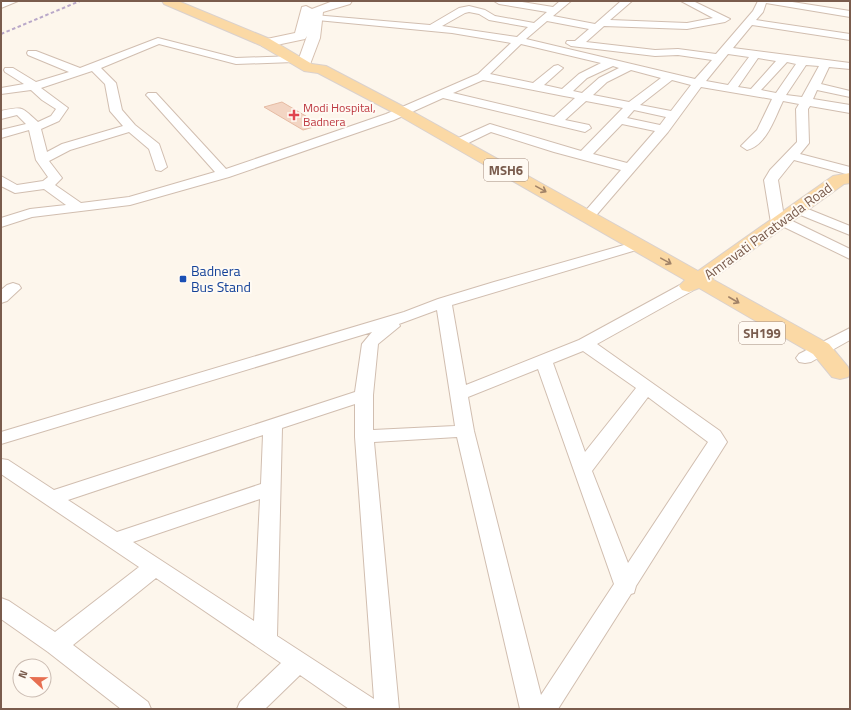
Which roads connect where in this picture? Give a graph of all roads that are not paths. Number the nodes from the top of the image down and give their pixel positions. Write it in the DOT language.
graph roads {
  1 [pos="13,1"];
  2 [pos="168,1"];
  3 [pos="329,1"];
  4 [pos="346,1"];
  5 [pos="500,1"];
  6 [pos="503,1"];
  7 [pos="566,1"];
  8 [pos="627,1"];
  9 [pos="686,1"];
  10 [pos="850,1"];
  11 [pos="1,5"];
  12 [pos="763,5"];
  13 [pos="806,7"];
  14 [pos="554,10"];
  15 [pos="482,12"];
  16 [pos="846,13"];
  17 [pos="781,16"];
  18 [pos="317,17"];
  19 [pos="545,18"];
  20 [pos="738,22"];
  21 [pos="600,25"];
  22 [pos="536,26"];
  23 [pos="810,26"];
  24 [pos="836,26"];
  25 [pos="433,28"];
  26 [pos="850,29"];
  27 [pos="300,36"];
  28 [pos="850,36"];
  29 [pos="523,38"];
  30 [pos="313,39"];
  31 [pos="267,43"];
  32 [pos="577,44"];
  33 [pos="32,53"];
  34 [pos="723,54"];
  35 [pos="756,54"];
  36 [pos="784,59"];
  37 [pos="804,60"];
  38 [pos="611,63"];
  39 [pos="826,63"];
  40 [pos="302,64"];
  41 [pos="850,66"];
  42 [pos="94,67"];
  43 [pos="629,67"];
  44 [pos="558,68"];
  45 [pos="9,70"];
  46 [pos="79,72"];
  47 [pos="482,76"];
  48 [pos="669,77"];
  49 [pos="698,83"];
  50 [pos="34,86"];
  51 [pos="813,86"];
  52 [pos="538,88"];
  53 [pos="731,89"];
  54 [pos="1,91"];
  55 [pos="562,93"];
  56 [pos="753,93"];
  57 [pos="442,94"];
  58 [pos="850,94"];
  59 [pos="152,95"];
  60 [pos="587,96"];
  61 [pos="779,97"];
  62 [pos="806,102"];
  63 [pos="631,106"];
  64 [pos="508,109"];
  65 [pos="850,109"];
  66 [pos="396,114"];
  67 [pos="1,115"];
  68 [pos="674,115"];
  69 [pos="536,116"];
  70 [pos="619,120"];
  71 [pos="556,121"];
  72 [pos="35,126"];
  73 [pos="132,128"];
  74 [pos="585,128"];
  75 [pos="664,129"];
  76 [pos="1,134"];
  77 [pos="458,143"];
  78 [pos="747,146"];
  79 [pos="584,156"];
  80 [pos="792,156"];
  81 [pos="42,160"];
  82 [pos="161,167"];
  83 [pos="630,168"];
  84 [pos="224,174"];
  85 [pos="847,178"];
  86 [pos="1,180"];
  87 [pos="47,185"];
  88 [pos="15,189"];
  89 [pos="78,207"];
  90 [pos="798,209"];
  91 [pos="38,212"];
  92 [pos="588,216"];
  93 [pos="780,222"];
  94 [pos="1,223"];
  95 [pos="850,231"];
  96 [pos="638,245"];
  97 [pos="621,251"];
  98 [pos="850,254"];
  99 [pos="693,284"];
  100 [pos="444,302"];
  101 [pos="410,315"];
  102 [pos="850,333"];
  103 [pos="585,344"];
  104 [pos="813,354"];
  105 [pos="544,361"];
  106 [pos="845,374"];
  107 [pos="646,387"];
  108 [pos="460,394"];
  109 [pos="364,395"];
  110 [pos="273,426"];
  111 [pos="465,431"];
  112 [pos="364,437"];
  113 [pos="1,438"];
  114 [pos="1,465"];
  115 [pos="582,470"];
  116 [pos="270,488"];
  117 [pos="52,498"];
  118 [pos="115,540"];
  119 [pos="155,567"];
  120 [pos="626,587"];
  121 [pos="1,607"];
  122 [pos="265,640"];
  123 [pos="56,645"];
  124 [pos="298,662"];
  125 [pos="139,709"];
  126 [pos="249,709"];
  127 [pos="369,709"];
  128 [pos="387,709"];
  129 [pos="532,709"];
  130 [pos="545,709"];
  1 -- 11 [label="street"];
  2 -- 31 [label="main road, MSH6"];
  3 -- 27 [label="street"];
  4 -- 18 [label="street"];
  5 -- 6 [label="street"];
  6 -- 14 [label="street"];
  6 -- 15 [label="street"];
  7 -- 14 [label="street"];
  8 -- 21 [label="street"];
  9 -- 20 [label="street"];
  10 -- 16 [label="street"];
  12 -- 13 [label="street"];
  12 -- 20 [label="street"];
  13 -- 16 [label="street"];
  14 -- 19 [label="street"];
  15 -- 22 [label="street"];
  15 -- 25 [label="street"];
  17 -- 23 [label="street"];
  18 -- 25 [label="street"];
  18 -- 30 [label="street"];
  19 -- 21 [label="street"];
  19 -- 22 [label="street"];
  20 -- 21 [label="street"];
  20 -- 23 [label="street"];
  20 -- 34 [label="street"];
  21 -- 32 [label="street"];
  22 -- 29 [label="street"];
  23 -- 24 [label="street"];
  23 -- 28 [label="street"];
  24 -- 26 [label="street"];
  24 -- 28 [label="street"];
  25 -- 29 [label="street"];
  27 -- 30 [label="street"];
  27 -- 31 [label="street"];
  29 -- 32 [label="street"];
  29 -- 38 [label="street"];
  29 -- 47 [label="street"];
  30 -- 40 [label="street"];
  31 -- 40 [label="main road, MSH6"];
  32 -- 34 [label="street"];
  33 -- 46 [label="street"];
  34 -- 35 [label="street"];
  34 -- 49 [label="street"];
  35 -- 36 [label="street"];
  35 -- 53 [label="street"];
  36 -- 37 [label="street"];
  36 -- 56 [label="street"];
  37 -- 39 [label="street"];
  37 -- 61 [label="street"];
  38 -- 43 [label="street"];
  38 -- 55 [label="street"];
  39 -- 41 [label="street"];
  39 -- 51 [label="street"];
  40 -- 42 [label="street"];
  40 -- 66 [label="main road, MSH6"];
  42 -- 46 [label="street"];
  42 -- 73 [label="street"];
  43 -- 48 [label="street"];
  43 -- 60 [label="street"];
  44 -- 52 [label="street"];
  45 -- 50 [label="street"];
  46 -- 50 [label="street"];
  47 -- 52 [label="street"];
  47 -- 57 [label="street"];
  48 -- 49 [label="street"];
  48 -- 63 [label="street"];
  49 -- 53 [label="street"];
  49 -- 68 [label="street"];
  50 -- 54 [label="street"];
  50 -- 72 [label="street"];
  51 -- 58 [label="street"];
  51 -- 62 [label="street"];
  52 -- 55 [label="street"];
  52 -- 64 [label="street"];
  53 -- 56 [label="street"];
  55 -- 60 [label="street"];
  55 -- 69 [label="street"];
  56 -- 61 [label="street"];
  57 -- 64 [label="street"];
  57 -- 66 [label="street"];
  59 -- 84 [label="street"];
  60 -- 63 [label="street"];
  60 -- 71 [label="street"];
  61 -- 62 [label="street"];
  61 -- 78 [label="street"];
  62 -- 65 [label="street"];
  62 -- 80 [label="street"];
  63 -- 68 [label="street"];
  63 -- 70 [label="street"];
  64 -- 69 [label="street"];
  66 -- 77 [label="main road, MSH6"];
  66 -- 84 [label="street"];
  66 -- 97 [label="main road, MSH6"];
  67 -- 72 [label="street"];
  68 -- 75 [label="street"];
  69 -- 71 [label="street"];
  70 -- 75 [label="street"];
  70 -- 79 [label="street"];
  71 -- 74 [label="street"];
  72 -- 76 [label="street"];
  72 -- 81 [label="street"];
  73 -- 81 [label="street"];
  73 -- 82 [label="street"];
  75 -- 83 [label="street"];
  77 -- 79 [label="street"];
  77 -- 92 [label="main road, MSH6, one-way"];
  79 -- 83 [label="street"];
  80 -- 85 [label="street"];
  80 -- 93 [label="street"];
  81 -- 87 [label="street"];
  83 -- 92 [label="street"];
  84 -- 89 [label="street"];
  85 -- 90 [label="main road, Amravati Paratwada Road"];
  86 -- 88 [label="street"];
  87 -- 88 [label="street"];
  87 -- 89 [label="street"];
  88 -- 91 [label="street"];
  89 -- 91 [label="street"];
  90 -- 93 [label="main road, Amravati Paratwada Road"];
  90 -- 95 [label="street"];
  91 -- 94 [label="street"];
  92 -- 96 [label="main road, MSH6"];
  93 -- 98 [label="street"];
  93 -- 99 [label="main road, Amravati Paratwada Road"];
  96 -- 97 [label="street"];
  96 -- 99 [label="main road, MSH6, one-way"];
  97 -- 99 [label="main road, MSH6"];
  97 -- 100 [label="street"];
  99 -- 103 [label="street"];
  99 -- 104 [label="main road, SH199"];
  100 -- 101 [label="street"];
  100 -- 108 [label="street"];
  101 -- 109 [label="street"];
  101 -- 113 [label="street"];
  102 -- 104 [label="street"];
  103 -- 105 [label="street"];
  103 -- 107 [label="street"];
  104 -- 106 [label="main road, SH199"];
  105 -- 108 [label="street"];
  105 -- 115 [label="street"];
  107 -- 115 [label="street"];
  107 -- 120 [label="street"];
  108 -- 111 [label="street"];
  109 -- 110 [label="street"];
  109 -- 112 [label="street"];
  110 -- 116 [label="street"];
  110 -- 117 [label="street"];
  111 -- 112 [label="street"];
  111 -- 129 [label="street"];
  112 -- 128 [label="street"];
  114 -- 117 [label="street"];
  115 -- 120 [label="street"];
  116 -- 118 [label="street"];
  116 -- 122 [label="street"];
  117 -- 118 [label="street"];
  118 -- 119 [label="street"];
  119 -- 122 [label="street"];
  119 -- 123 [label="street"];
  120 -- 130 [label="street"];
  121 -- 123 [label="street"];
  122 -- 124 [label="street"];
  123 -- 125 [label="street"];
  124 -- 126 [label="street"];
  124 -- 127 [label="street"];
}
